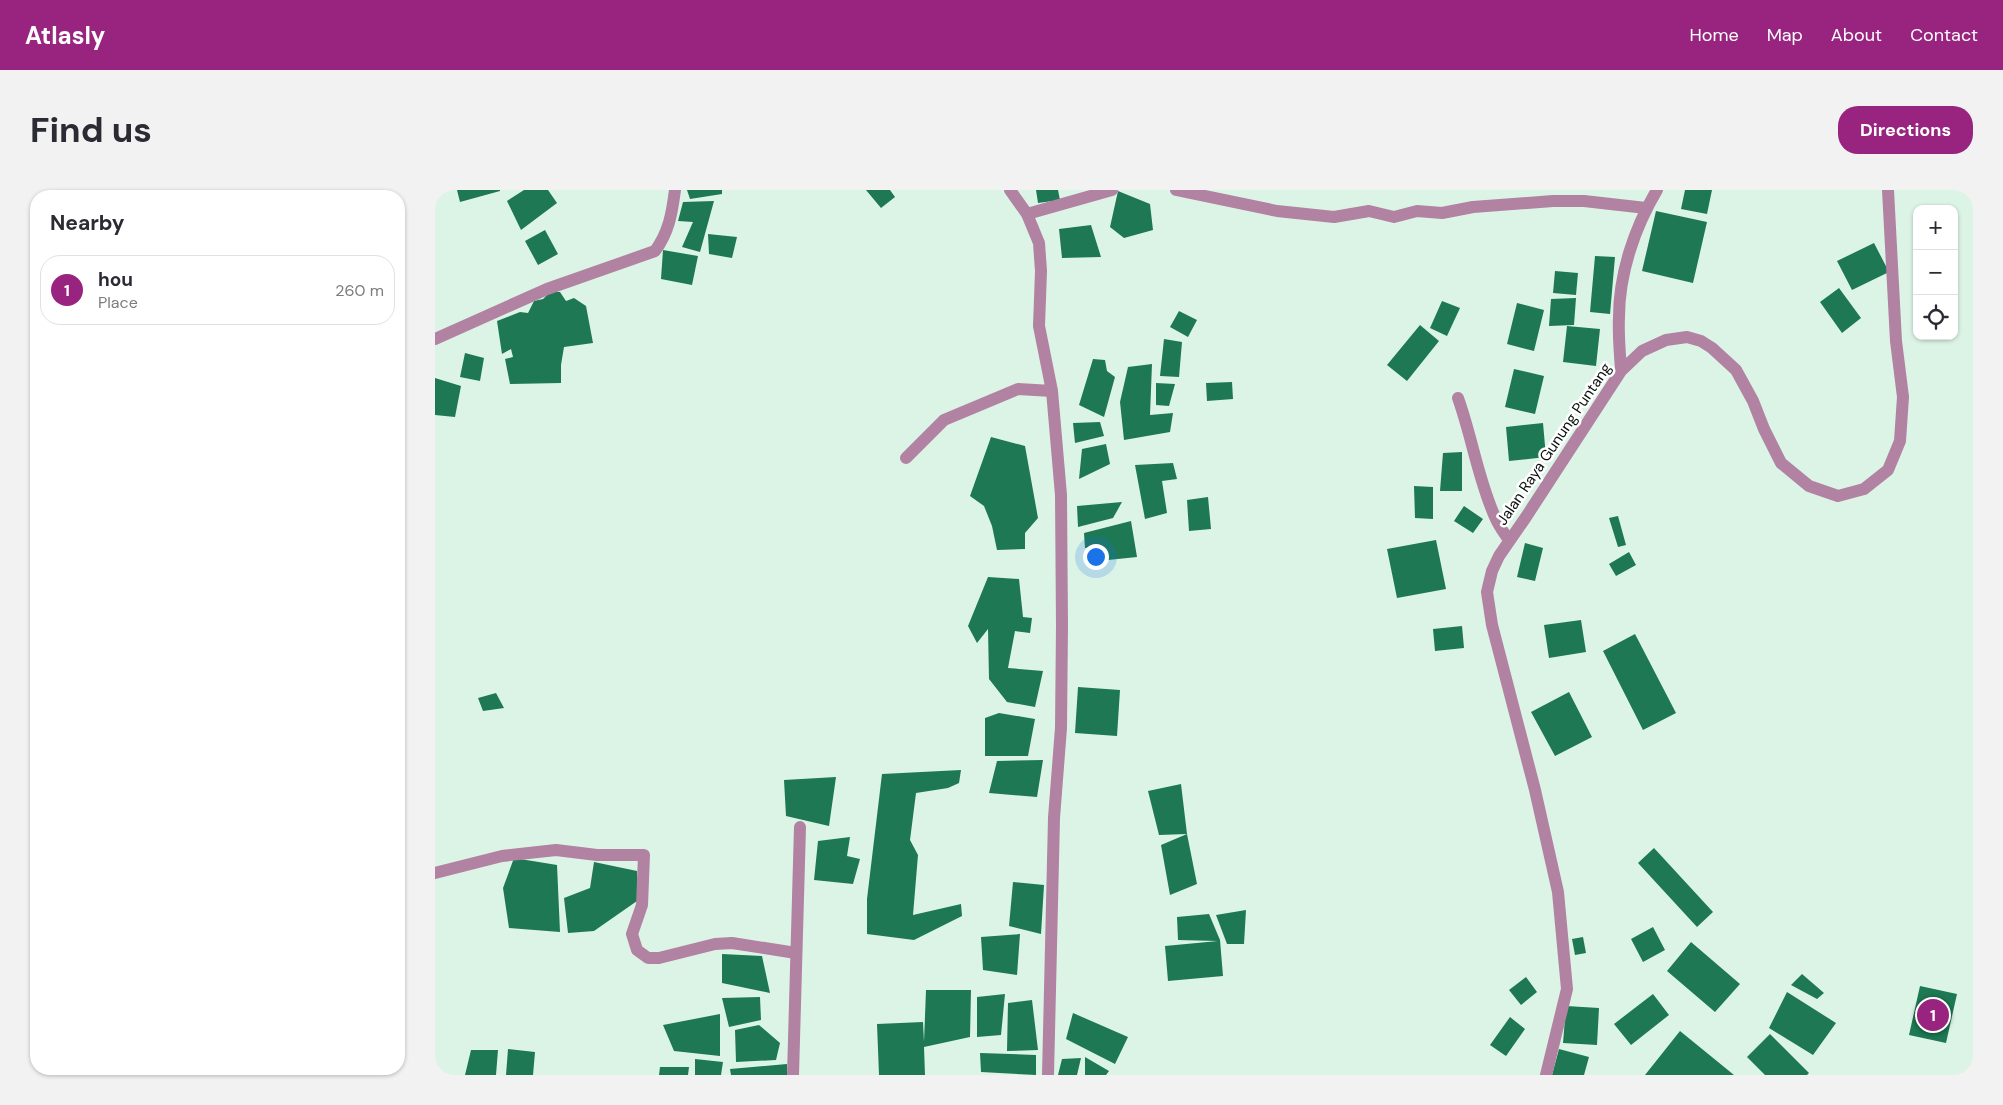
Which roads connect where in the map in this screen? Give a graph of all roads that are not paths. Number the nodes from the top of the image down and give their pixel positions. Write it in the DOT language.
graph roads {
  1 [pos="675,190"];
  2 [pos="1010,190"];
  3 [pos="1110,190"];
  4 [pos="1176,190"];
  5 [pos="1657,190"];
  6 [pos="1888,190"];
  7 [pos="1646,208"];
  8 [pos="1027,214"];
  9 [pos="435,339"];
  10 [pos="1621,371"];
  11 [pos="1052,391"];
  12 [pos="1458,398"];
  13 [pos="906,458"];
  14 [pos="1509,540"];
  15 [pos="800,827"];
  16 [pos="435,873"];
  17 [pos="796,953"];
  18 [pos="793,1075"];
  19 [pos="1048,1075"];
  20 [pos="1545,1075"];
  1 -- 9 [label="street"];
  2 -- 8 [label="street"];
  3 -- 8 [label="street"];
  4 -- 7 [label="street"];
  5 -- 7 [label="street"];
  6 -- 10 [label="street, Jalan Raya Gunung Puntang"];
  7 -- 10 [label="street"];
  8 -- 11 [label="street"];
  10 -- 14 [label="street, Jalan Raya Gunung Puntang"];
  11 -- 13 [label="street"];
  11 -- 19 [label="street"];
  12 -- 14 [label="street"];
  14 -- 20 [label="street, Jalan Raya Gunung Puntang"];
  15 -- 17 [label="street"];
  16 -- 17 [label="street"];
  17 -- 18 [label="street"];
}
